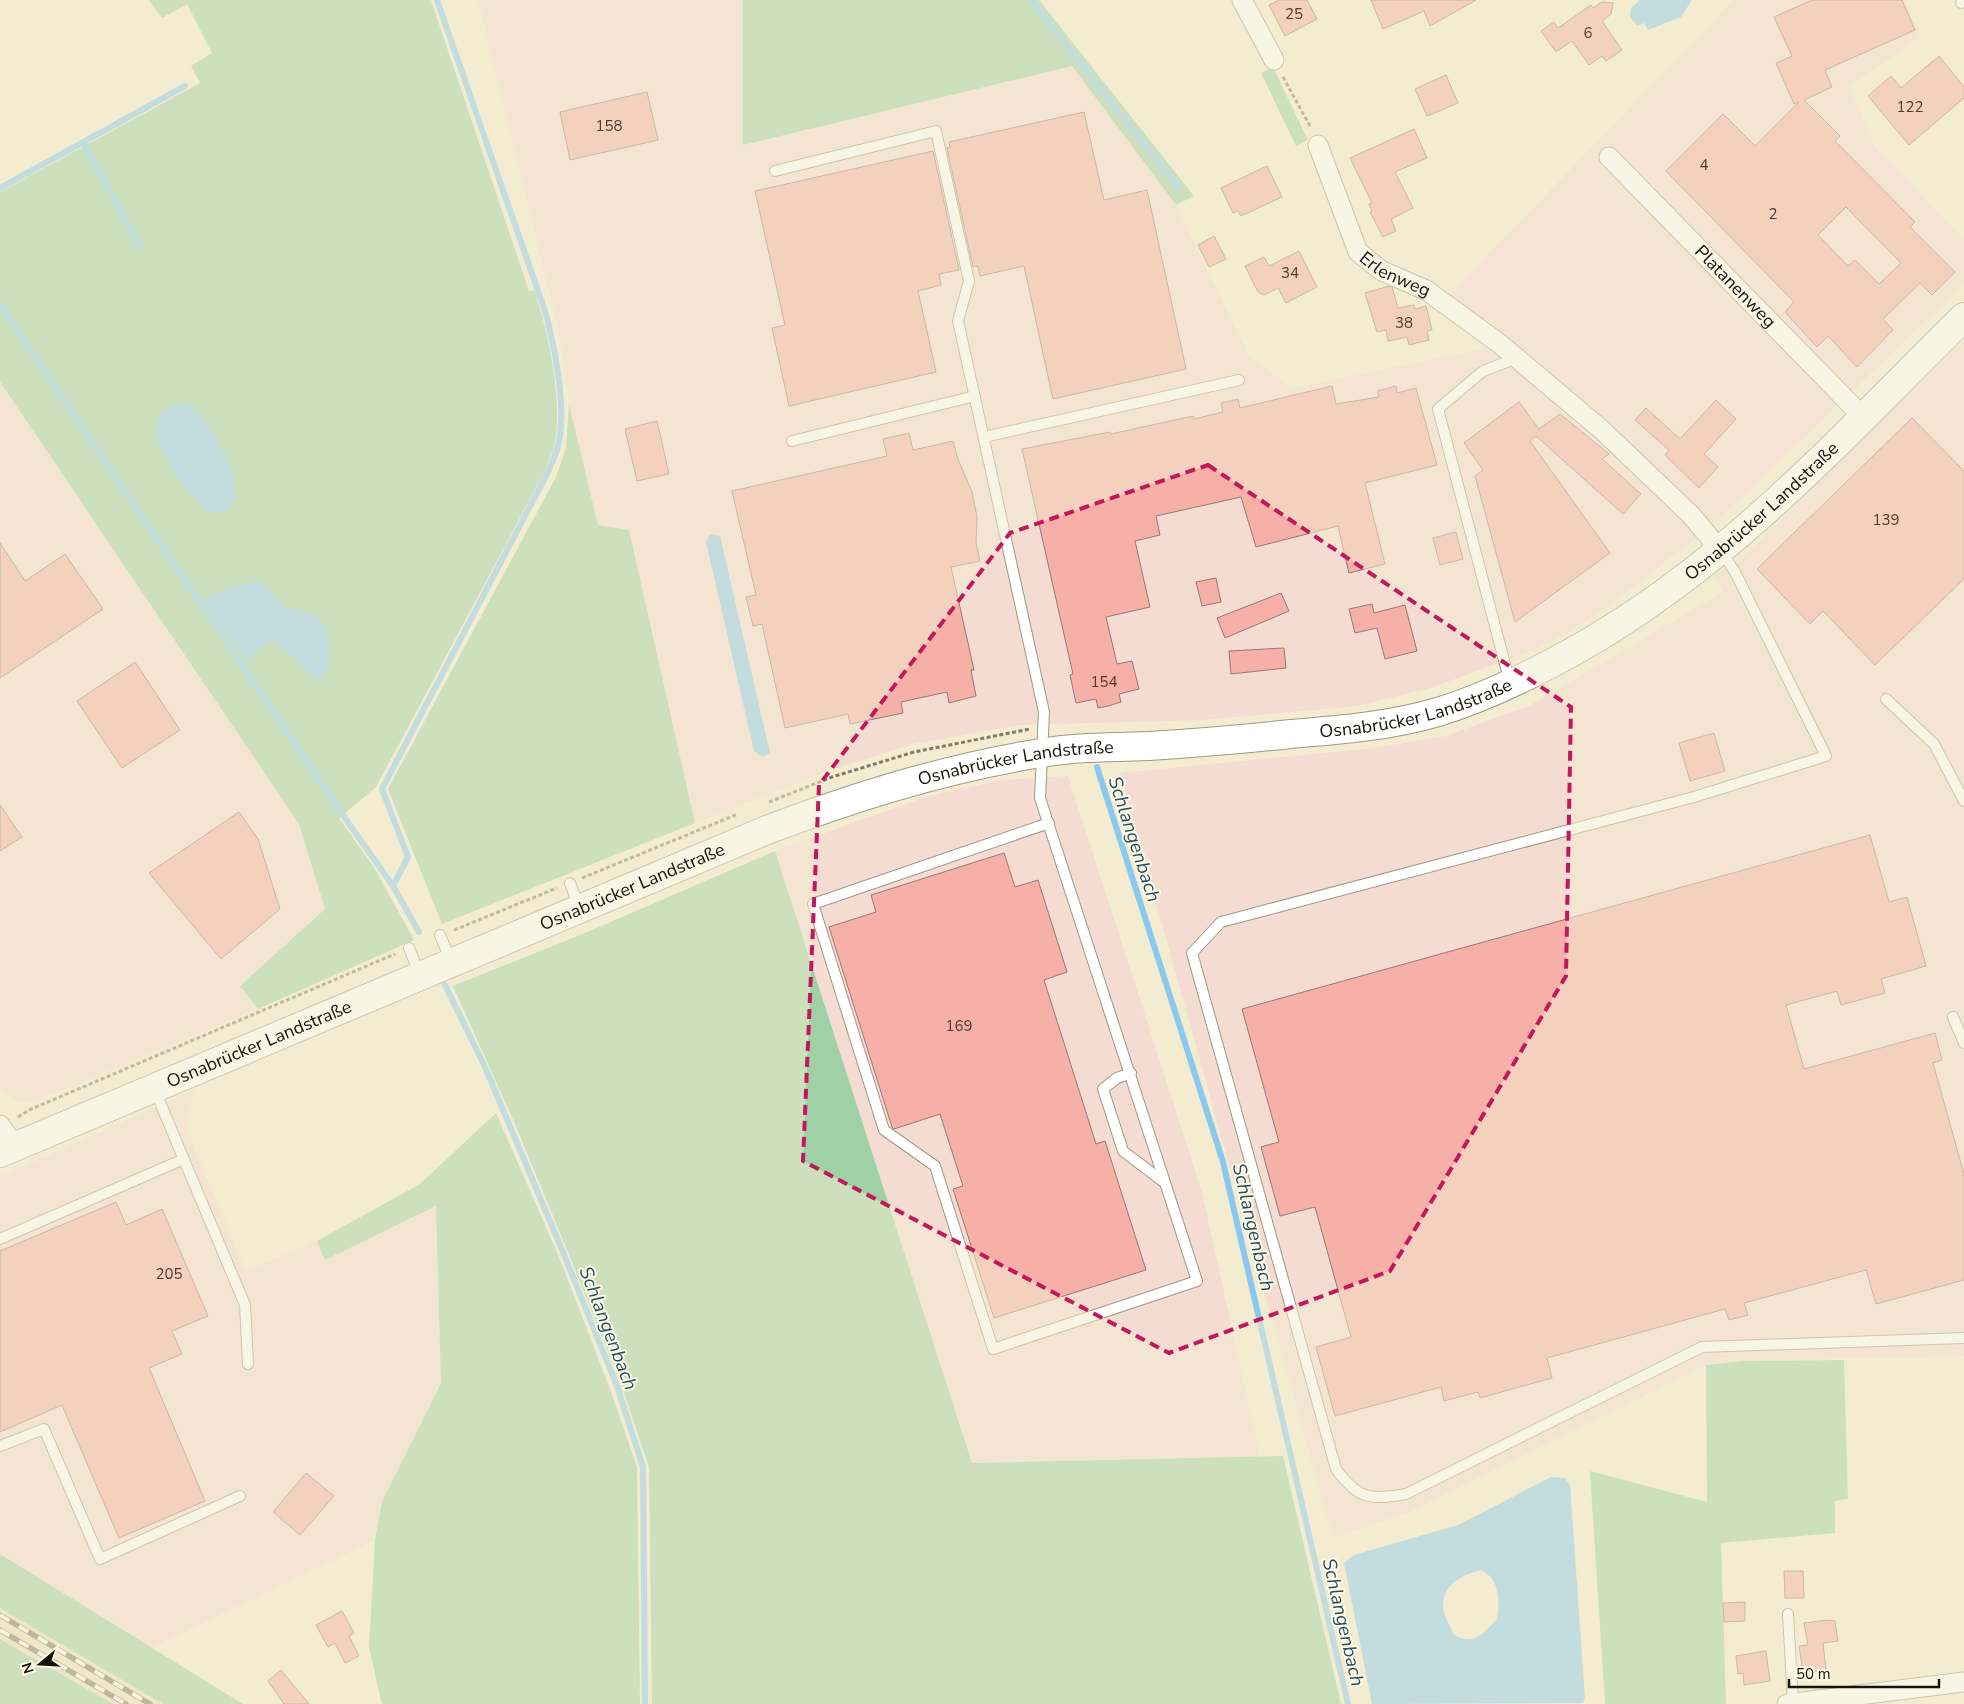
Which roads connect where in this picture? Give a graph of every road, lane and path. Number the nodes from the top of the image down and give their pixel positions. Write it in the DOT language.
graph roads {
  1 [pos="1242,0"];
  2 [pos="1274,60"];
  3 [pos="1318,145"];
  4 [pos="1609,157"];
  5 [pos="775,171"];
  6 [pos="1964,316"];
  7 [pos="1517,358"];
  8 [pos="1239,380"];
  9 [pos="975,396"];
  10 [pos="1863,417"];
  11 [pos="984,437"];
  12 [pos="792,441"];
  13 [pos="1721,551"];
  14 [pos="1511,684"];
  15 [pos="1886,699"];
  16 [pos="1041,753"];
  17 [pos="1964,801"];
  18 [pos="1049,823"];
  19 [pos="570,883"];
  20 [pos="579,908"];
  21 [pos="440,935"];
  22 [pos="409,948"];
  23 [pos="451,961"];
  24 [pos="420,975"];
  25 [pos="1953,1018"];
  26 [pos="1964,1043"];
  27 [pos="1130,1073"];
  28 [pos="154,1088"];
  29 [pos="5,1141"];
  30 [pos="184,1159"];
  31 [pos="1165,1183"];
  32 [pos="0,1239"];
  33 [pos="1964,1338"];
  34 [pos="248,1364"];
  35 [pos="0,1446"];
  36 [pos="240,1496"];
  37 [pos="1788,1614"];
  38 [pos="1964,1682"];
  39 [pos="1790,1704"];
  1 -- 2 [label="street"];
  2 -- 3 [label="path"];
  3 -- 7 [label="street, Erlenweg"];
  4 -- 10 [label="street, Platanenweg"];
  5 -- 9 [label="lane"];
  6 -- 10 [label="street, Osnabrücker Landstraße"];
  7 -- 13 [label="street"];
  7 -- 14 [label="lane"];
  8 -- 11 [label="lane"];
  9 -- 11 [label="lane"];
  9 -- 12 [label="lane"];
  10 -- 13 [label="street, Osnabrücker Landstraße"];
  11 -- 16 [label="lane"];
  13 -- 14 [label="street, Osnabrücker Landstraße"];
  13 -- 33 [label="lane"];
  14 -- 16 [label="street, Osnabrücker Landstraße"];
  15 -- 17 [label="lane"];
  16 -- 18 [label="lane"];
  16 -- 20 [label="street, Osnabrücker Landstraße"];
  18 -- 27 [label="lane"];
  18 -- 31 [label="lane"];
  19 -- 20 [label="lane"];
  20 -- 23 [label="street, Osnabrücker Landstraße"];
  21 -- 23 [label="lane"];
  22 -- 24 [label="lane"];
  23 -- 24 [label="street, Osnabrücker Landstraße"];
  24 -- 28 [label="street, Osnabrücker Landstraße"];
  25 -- 26 [label="lane"];
  27 -- 31 [label="lane"];
  27 -- 31 [label="lane"];
  28 -- 29 [label="street, Osnabrücker Landstraße"];
  28 -- 30 [label="lane"];
  30 -- 32 [label="lane"];
  30 -- 34 [label="lane"];
  35 -- 36 [label="lane"];
  37 -- 39 [label="lane"];
  38 -- 39 [label="street"];
}
